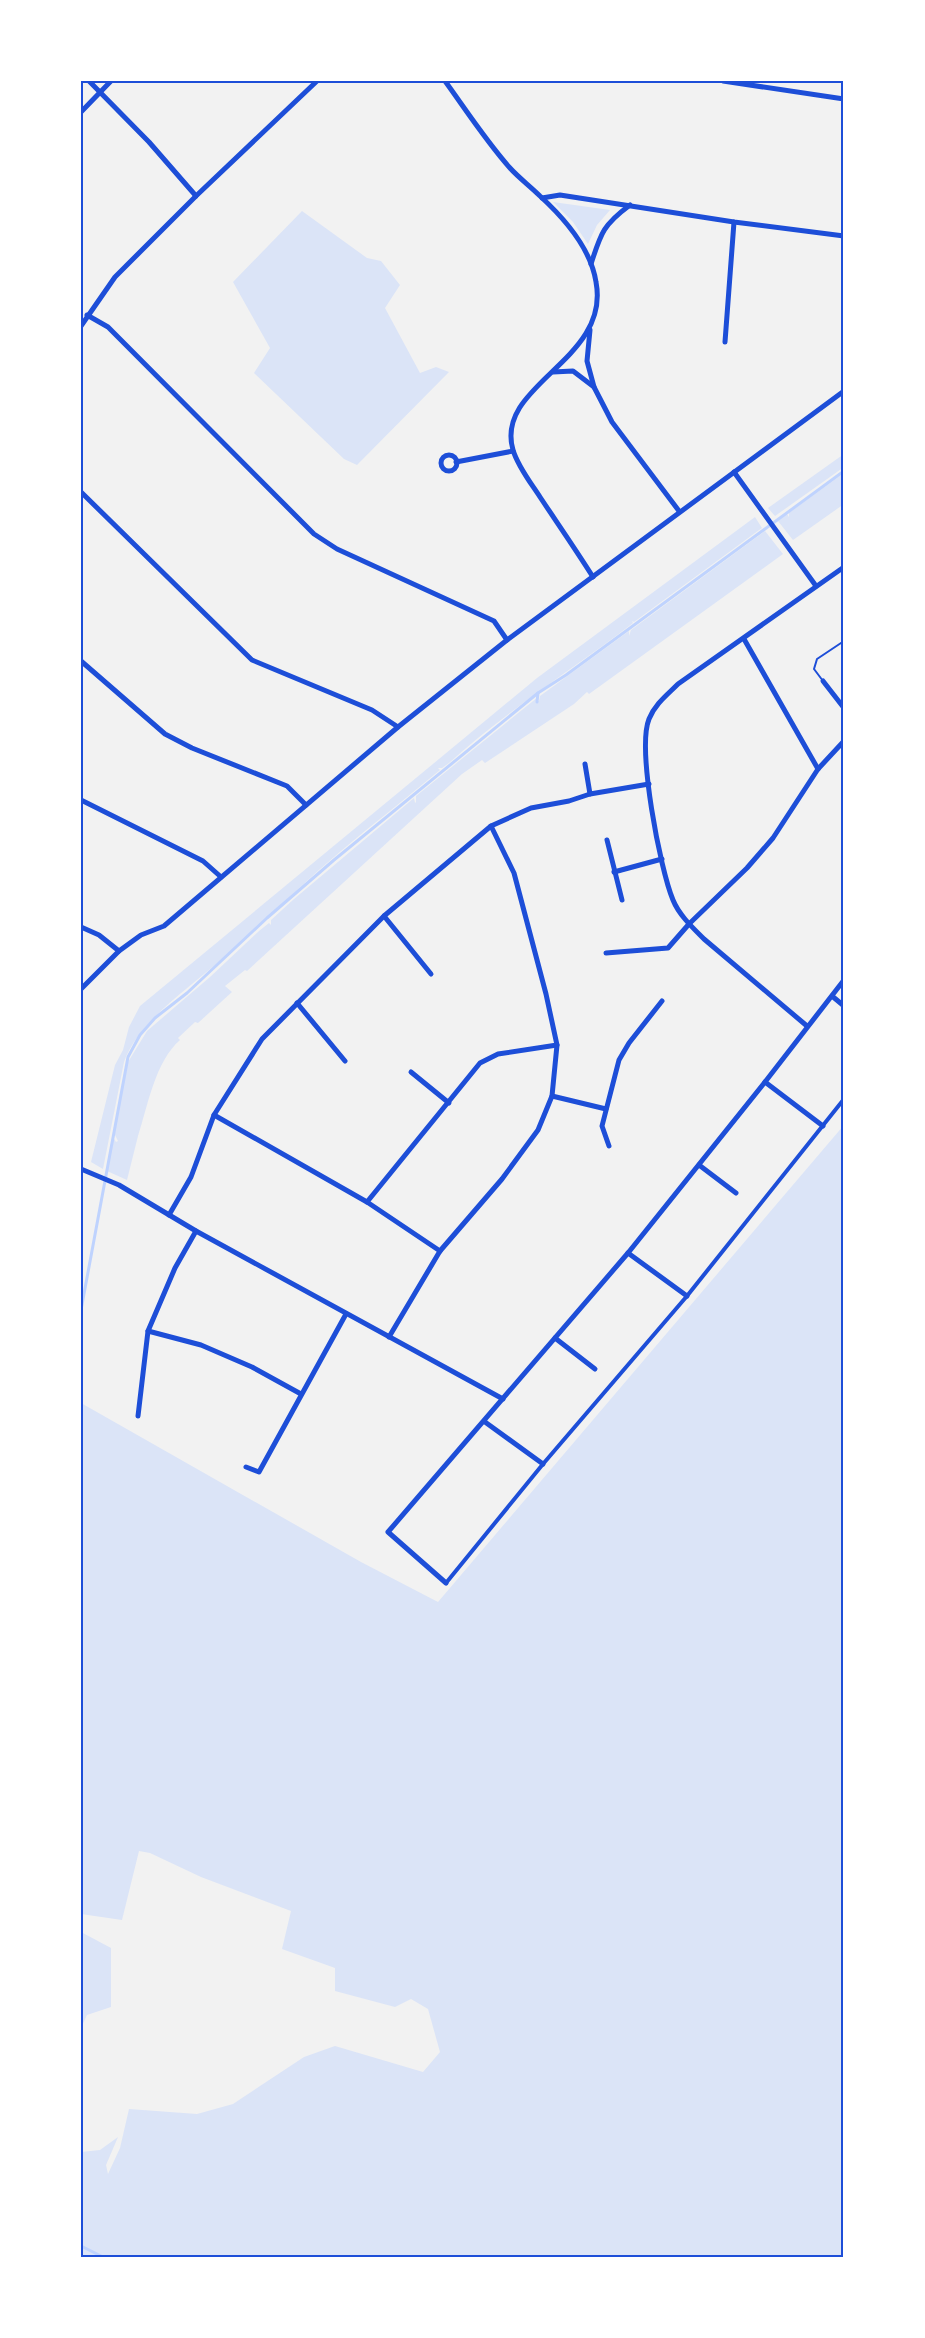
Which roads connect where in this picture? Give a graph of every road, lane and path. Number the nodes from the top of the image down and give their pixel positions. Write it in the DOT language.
graph roads {
  1 [pos="89,81"];
  2 [pos="111,81"];
  3 [pos="317,81"];
  4 [pos="445,81"];
  5 [pos="723,81"];
  6 [pos="100,92"];
  7 [pos="844,99"];
  8 [pos="81,112"];
  9 [pos="196,196"];
  10 [pos="542,198"];
  11 [pos="630,205"];
  12 [pos="734,222"];
  13 [pos="844,236"];
  14 [pos="591,265"];
  15 [pos="87,315"];
  16 [pos="81,326"];
  17 [pos="590,329"];
  18 [pos="725,342"];
  19 [pos="553,372"];
  20 [pos="594,387"];
  21 [pos="844,391"];
  22 [pos="513,451"];
  23 [pos="456,462"];
  24 [pos="734,472"];
  25 [pos="81,492"];
  26 [pos="679,511"];
  27 [pos="844,567"];
  28 [pos="593,577"];
  29 [pos="816,586"];
  30 [pos="744,639"];
  31 [pos="507,640"];
  32 [pos="844,641"];
  33 [pos="81,661"];
  34 [pos="823,681"];
  35 [pos="844,708"];
  36 [pos="398,728"];
  37 [pos="844,741"];
  38 [pos="585,764"];
  39 [pos="818,769"];
  40 [pos="649,784"];
  41 [pos="590,794"];
  42 [pos="81,800"];
  43 [pos="306,805"];
  44 [pos="491,826"];
  45 [pos="606,840"];
  46 [pos="662,859"];
  47 [pos="614,872"];
  48 [pos="221,877"];
  49 [pos="622,900"];
  50 [pos="384,916"];
  51 [pos="689,924"];
  52 [pos="81,927"];
  53 [pos="119,951"];
  54 [pos="606,953"];
  55 [pos="431,974"];
  56 [pos="844,980"];
  57 [pos="81,989"];
  58 [pos="831,996"];
  59 [pos="662,1001"];
  60 [pos="297,1003"];
  61 [pos="844,1006"];
  62 [pos="807,1026"];
  63 [pos="557,1045"];
  64 [pos="345,1061"];
  65 [pos="411,1072"];
  66 [pos="765,1083"];
  67 [pos="552,1096"];
  68 [pos="844,1100"];
  69 [pos="449,1102"];
  70 [pos="606,1109"];
  71 [pos="214,1115"];
  72 [pos="823,1126"];
  73 [pos="609,1146"];
  74 [pos="699,1165"];
  75 [pos="81,1169"];
  76 [pos="736,1193"];
  77 [pos="367,1202"];
  78 [pos="169,1215"];
  79 [pos="196,1231"];
  80 [pos="440,1251"];
  81 [pos="628,1253"];
  82 [pos="687,1296"];
  83 [pos="346,1314"];
  84 [pos="148,1331"];
  85 [pos="389,1337"];
  86 [pos="555,1338"];
  87 [pos="595,1369"];
  88 [pos="301,1394"];
  89 [pos="503,1399"];
  90 [pos="138,1416"];
  91 [pos="485,1422"];
  92 [pos="543,1464"];
  93 [pos="246,1467"];
  94 [pos="447,1583"];
  1 -- 6 [label="street"];
  2 -- 6 [label="street"];
  3 -- 9 [label="street"];
  4 -- 10 [label="street"];
  5 -- 7 [label="street"];
  6 -- 8 [label="street"];
  6 -- 9 [label="street"];
  9 -- 15 [label="street"];
  10 -- 11 [label="street"];
  10 -- 14 [label="street"];
  11 -- 12 [label="street"];
  11 -- 14 [label="street"];
  12 -- 13 [label="street"];
  12 -- 18 [label="street"];
  14 -- 17 [label="street"];
  15 -- 16 [label="street"];
  15 -- 31 [label="street"];
  17 -- 19 [label="street"];
  17 -- 20 [label="street"];
  19 -- 20 [label="street"];
  19 -- 22 [label="street"];
  20 -- 26 [label="street"];
  21 -- 24 [label="street"];
  22 -- 23 [label="street"];
  22 -- 28 [label="street"];
  24 -- 26 [label="street"];
  24 -- 29 [label="street"];
  25 -- 36 [label="street"];
  26 -- 28 [label="street"];
  27 -- 29 [label="street"];
  28 -- 31 [label="street"];
  29 -- 30 [label="street"];
  30 -- 39 [label="street"];
  30 -- 40 [label="street"];
  31 -- 36 [label="street"];
  32 -- 34 [label="lane"];
  33 -- 43 [label="street"];
  34 -- 35 [label="street"];
  36 -- 43 [label="street"];
  37 -- 39 [label="street"];
  38 -- 41 [label="street"];
  39 -- 51 [label="street"];
  40 -- 41 [label="street"];
  40 -- 46 [label="street"];
  41 -- 44 [label="street"];
  42 -- 48 [label="street"];
  43 -- 48 [label="street"];
  44 -- 50 [label="street"];
  44 -- 63 [label="street"];
  45 -- 47 [label="street"];
  46 -- 47 [label="street"];
  46 -- 51 [label="street"];
  47 -- 49 [label="street"];
  48 -- 53 [label="street"];
  50 -- 55 [label="street"];
  50 -- 60 [label="street"];
  51 -- 54 [label="street"];
  51 -- 62 [label="street"];
  52 -- 53 [label="street"];
  53 -- 57 [label="street"];
  56 -- 58 [label="street"];
  58 -- 61 [label="street"];
  58 -- 62 [label="street"];
  59 -- 70 [label="street"];
  60 -- 64 [label="street"];
  60 -- 71 [label="street"];
  62 -- 66 [label="street"];
  63 -- 67 [label="street"];
  63 -- 69 [label="street"];
  65 -- 69 [label="street"];
  66 -- 72 [label="street"];
  66 -- 74 [label="street"];
  67 -- 70 [label="street"];
  67 -- 80 [label="street"];
  68 -- 72 [label="street"];
  69 -- 77 [label="street"];
  70 -- 73 [label="street"];
  71 -- 77 [label="street"];
  71 -- 78 [label="street"];
  72 -- 82 [label="street"];
  74 -- 76 [label="street"];
  74 -- 81 [label="street"];
  75 -- 78 [label="street"];
  77 -- 80 [label="street"];
  78 -- 79 [label="street"];
  79 -- 83 [label="street"];
  79 -- 84 [label="street"];
  80 -- 85 [label="street"];
  81 -- 82 [label="street"];
  81 -- 86 [label="street"];
  82 -- 92 [label="street"];
  83 -- 85 [label="street"];
  83 -- 88 [label="street"];
  84 -- 88 [label="street"];
  84 -- 90 [label="street"];
  85 -- 89 [label="street"];
  86 -- 87 [label="street"];
  86 -- 89 [label="street"];
  88 -- 93 [label="street"];
  89 -- 91 [label="street"];
  91 -- 92 [label="street"];
  91 -- 94 [label="street"];
  92 -- 94 [label="street"];
}
